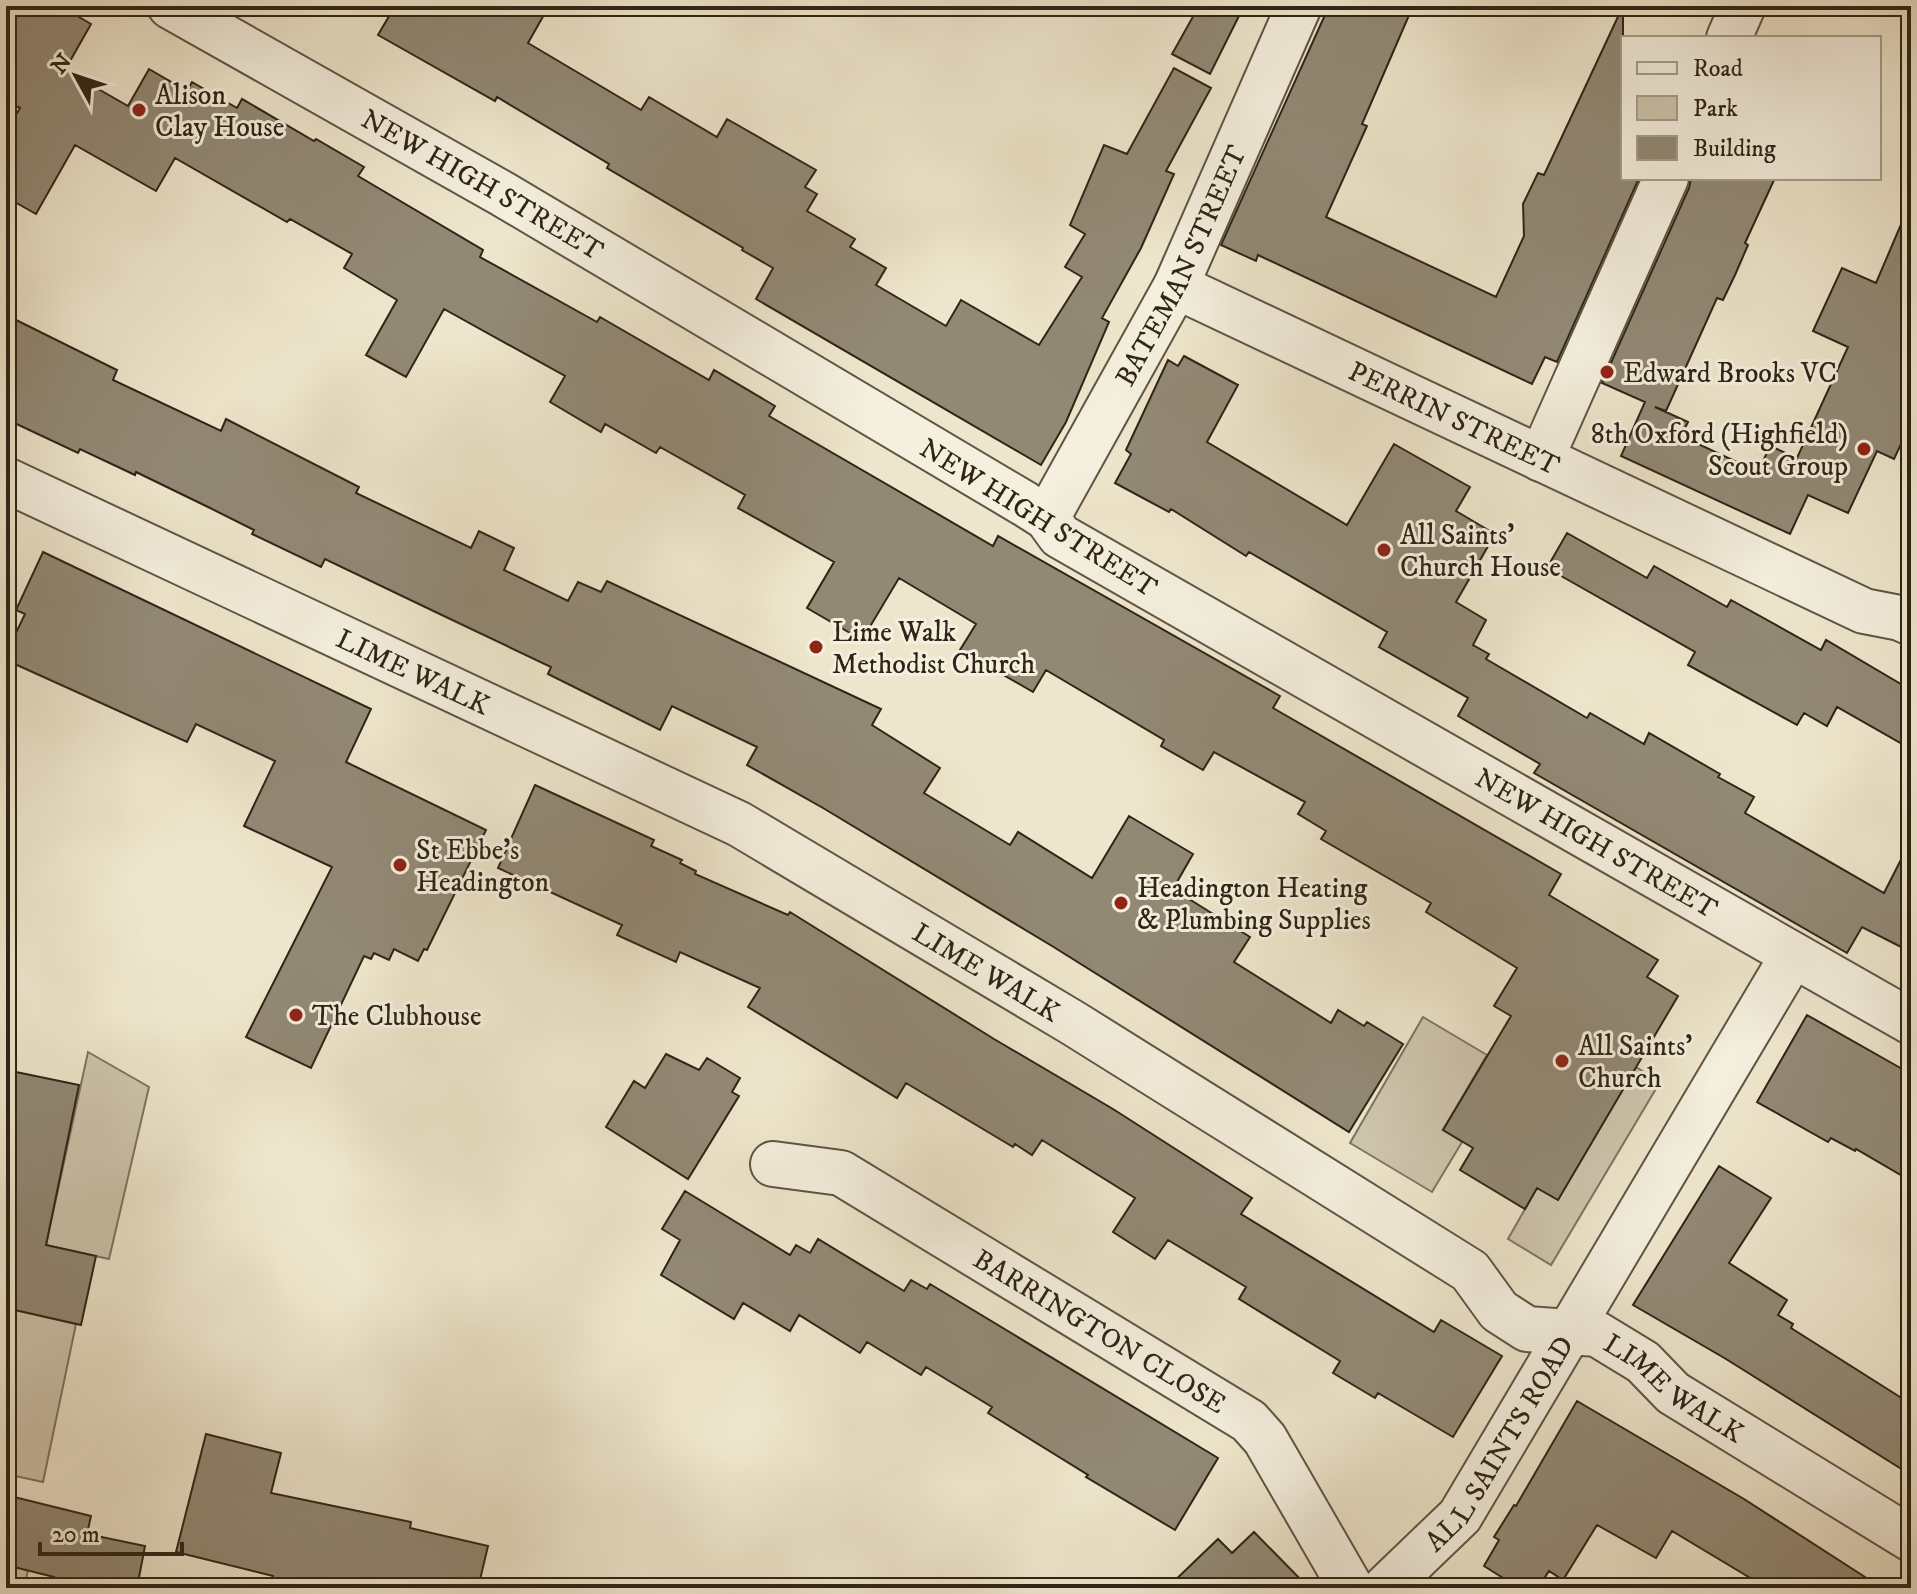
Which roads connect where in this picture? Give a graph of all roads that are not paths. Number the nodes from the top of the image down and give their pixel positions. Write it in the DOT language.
graph roads {
  1 [pos="170,6"];
  2 [pos="1299,6"];
  3 [pos="1743,6"];
  4 [pos="1730,36"];
  5 [pos="1665,180"];
  6 [pos="1176,286"];
  7 [pos="1541,459"];
  8 [pos="6,480"];
  9 [pos="1047,518"];
  10 [pos="1907,611"];
  11 [pos="1793,955"];
  12 [pos="1911,1022"];
  13 [pos="773,1164"];
  14 [pos="1569,1331"];
  15 [pos="1911,1539"];
  16 [pos="1351,1588"];
  17 [pos="1385,1588"];
  1 -- 9 [label="street, NEW HIGH STREET"];
  2 -- 6 [label="street, BATEMAN STREET"];
  3 -- 4 [label="street"];
  5 -- 7 [label="street"];
  6 -- 7 [label="street, PERRIN STREET"];
  6 -- 9 [label="street, BATEMAN STREET"];
  7 -- 10 [label="street, PERRIN STREET"];
  8 -- 14 [label="street, LIME WALK"];
  9 -- 11 [label="street, NEW HIGH STREET"];
  11 -- 12 [label="street, NEW HIGH STREET"];
  11 -- 14 [label="street, ALL SAINTS ROAD"];
  13 -- 16 [label="street, BARRINGTON CLOSE"];
  14 -- 15 [label="street, LIME WALK"];
  14 -- 17 [label="street, ALL SAINTS ROAD"];
}
